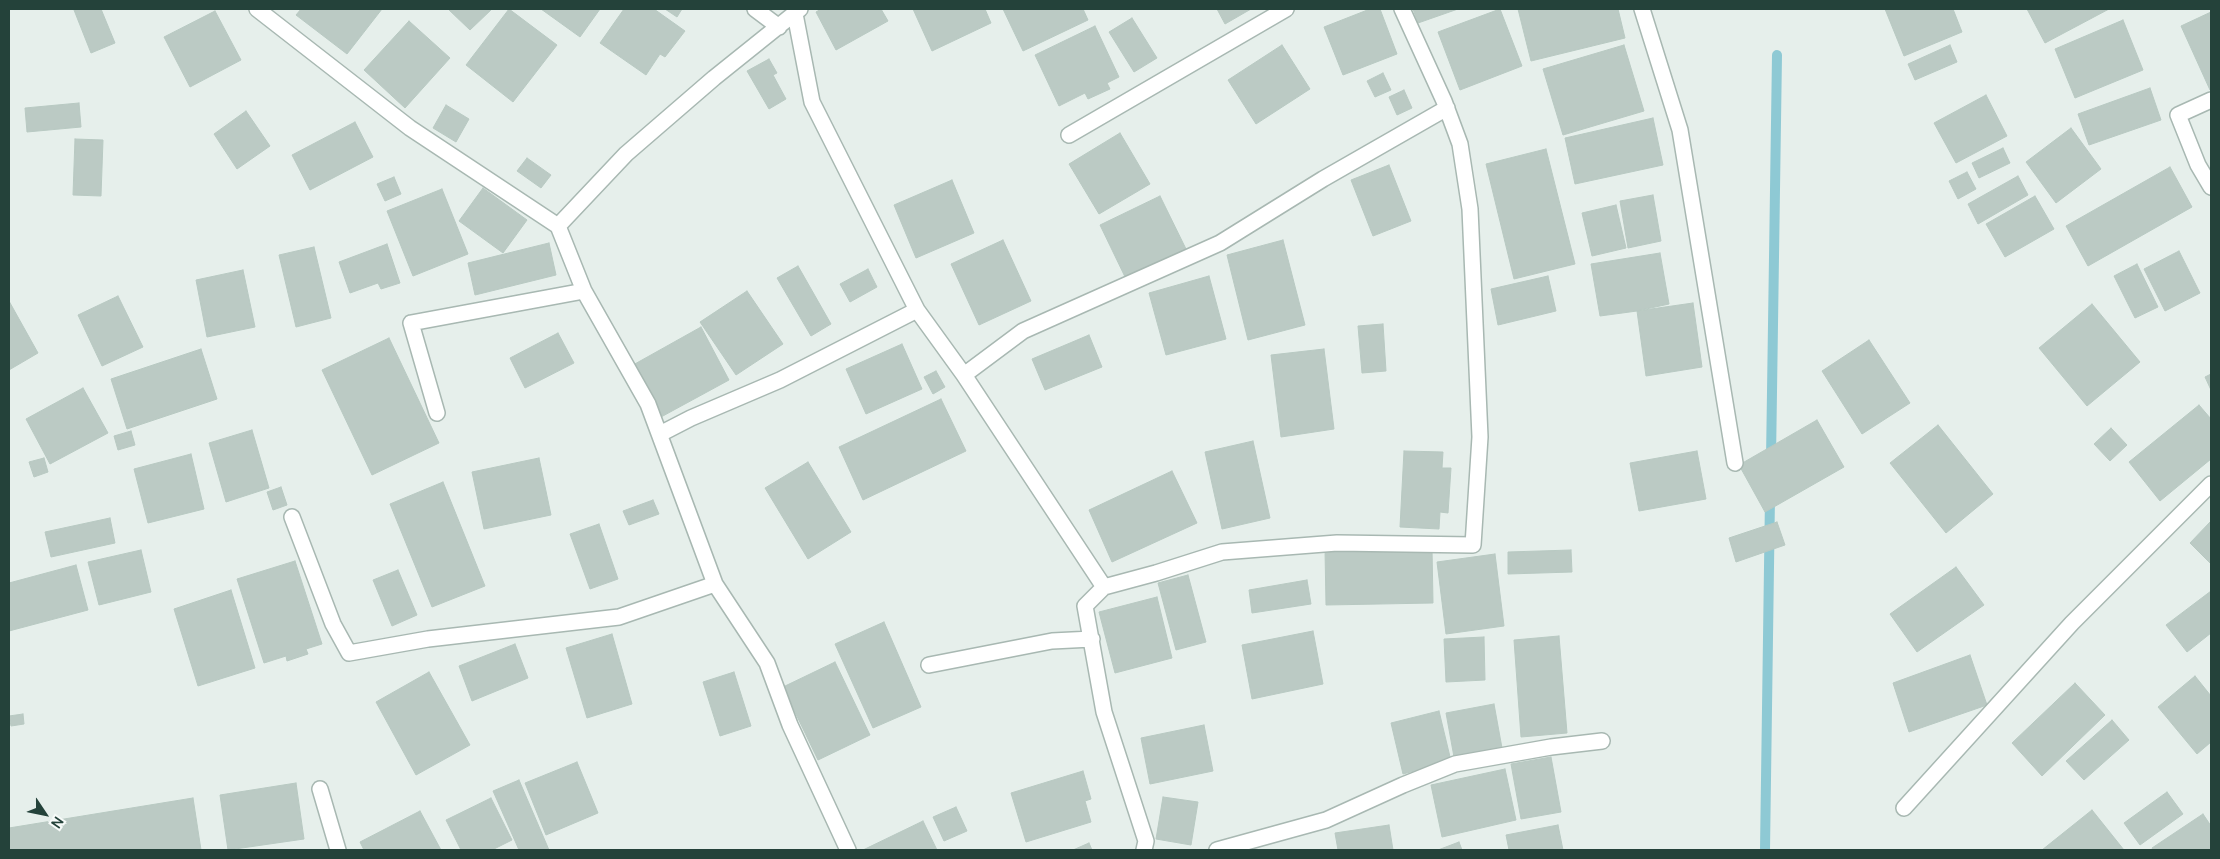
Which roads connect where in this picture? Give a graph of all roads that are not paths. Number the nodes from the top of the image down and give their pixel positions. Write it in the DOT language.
graph roads {
  1 [pos="257,9"];
  2 [pos="755,9"];
  3 [pos="1286,9"];
  4 [pos="1402,9"];
  5 [pos="1642,9"];
  6 [pos="797,11"];
  7 [pos="779,27"];
  8 [pos="2211,100"];
  9 [pos="1447,108"];
  10 [pos="1069,135"];
  11 [pos="2211,187"];
  12 [pos="558,226"];
  13 [pos="584,291"];
  14 [pos="917,310"];
  15 [pos="964,375"];
  16 [pos="437,413"];
  17 [pos="660,434"];
  18 [pos="1735,463"];
  19 [pos="2211,484"];
  20 [pos="292,517"];
  21 [pos="715,584"];
  22 [pos="1104,587"];
  23 [pos="1092,639"];
  24 [pos="929,665"];
  25 [pos="1602,741"];
  26 [pos="320,789"];
  27 [pos="1904,808"];
  28 [pos="338,850"];
  29 [pos="848,850"];
  30 [pos="1144,850"];
  31 [pos="1217,850"];
  1 -- 12 [label="street"];
  2 -- 7 [label="street"];
  3 -- 10 [label="street"];
  4 -- 9 [label="street"];
  5 -- 18 [label="street"];
  6 -- 7 [label="street"];
  6 -- 14 [label="street"];
  7 -- 12 [label="street"];
  8 -- 11 [label="street"];
  9 -- 15 [label="street"];
  9 -- 22 [label="street"];
  12 -- 13 [label="street"];
  13 -- 16 [label="street"];
  13 -- 17 [label="street"];
  14 -- 15 [label="street"];
  14 -- 17 [label="street"];
  15 -- 22 [label="street"];
  17 -- 21 [label="street"];
  19 -- 27 [label="street"];
  20 -- 21 [label="street"];
  21 -- 29 [label="street"];
  22 -- 23 [label="street"];
  23 -- 24 [label="street"];
  23 -- 30 [label="street"];
  25 -- 31 [label="street"];
  26 -- 28 [label="street"];
}
